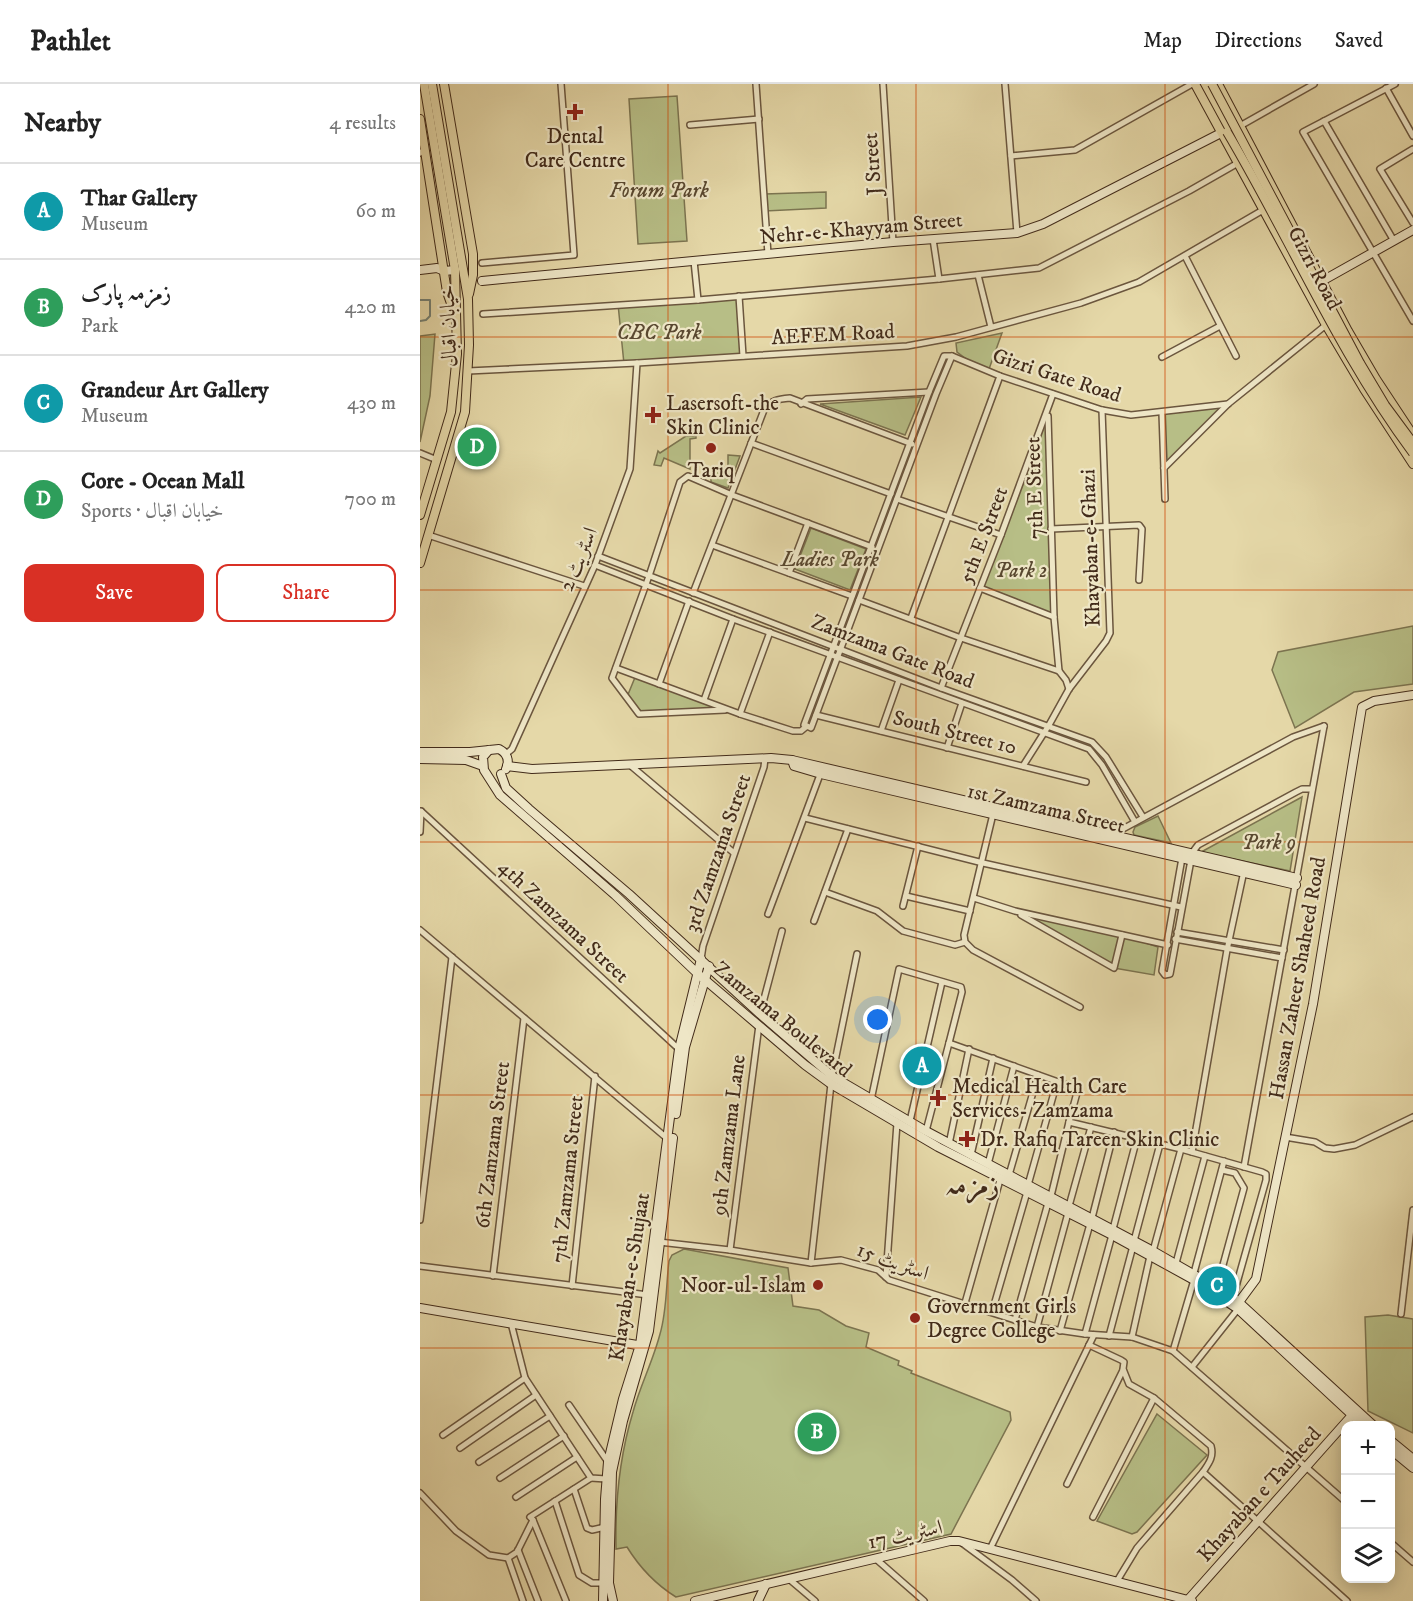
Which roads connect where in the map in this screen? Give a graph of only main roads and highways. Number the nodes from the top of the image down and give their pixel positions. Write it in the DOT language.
graph roads {
  1 [pos="424,84"];
  2 [pos="432,84"];
  3 [pos="446,84"];
  4 [pos="1197,84"];
  5 [pos="1212,84"];
  6 [pos="1218,84"];
  7 [pos="420,119"];
  8 [pos="468,300"];
  9 [pos="457,317"];
  10 [pos="1413,435"];
  11 [pos="1411,449"];
  12 [pos="1413,464"];
  13 [pos="420,515"];
  14 [pos="420,563"];
  1 -- 9 [label="main road, خیابان اقبال"];
  2 -- 8 [label="main road, خیابان اقبال"];
  3 -- 8 [label="main road"];
  4 -- 11 [label="main road, bridge"];
  4 -- 11 [label="main road, Gizri Road"];
  5 -- 11 [label="main road, bridge"];
  6 -- 10 [label="main road, Gizri Road"];
  7 -- 9 [label="main road"];
  8 -- 14 [label="main road, خیابان اقبال"];
  9 -- 13 [label="main road, خیابان اقبال"];
  11 -- 12 [label="main road, Gizri Road"];
}
